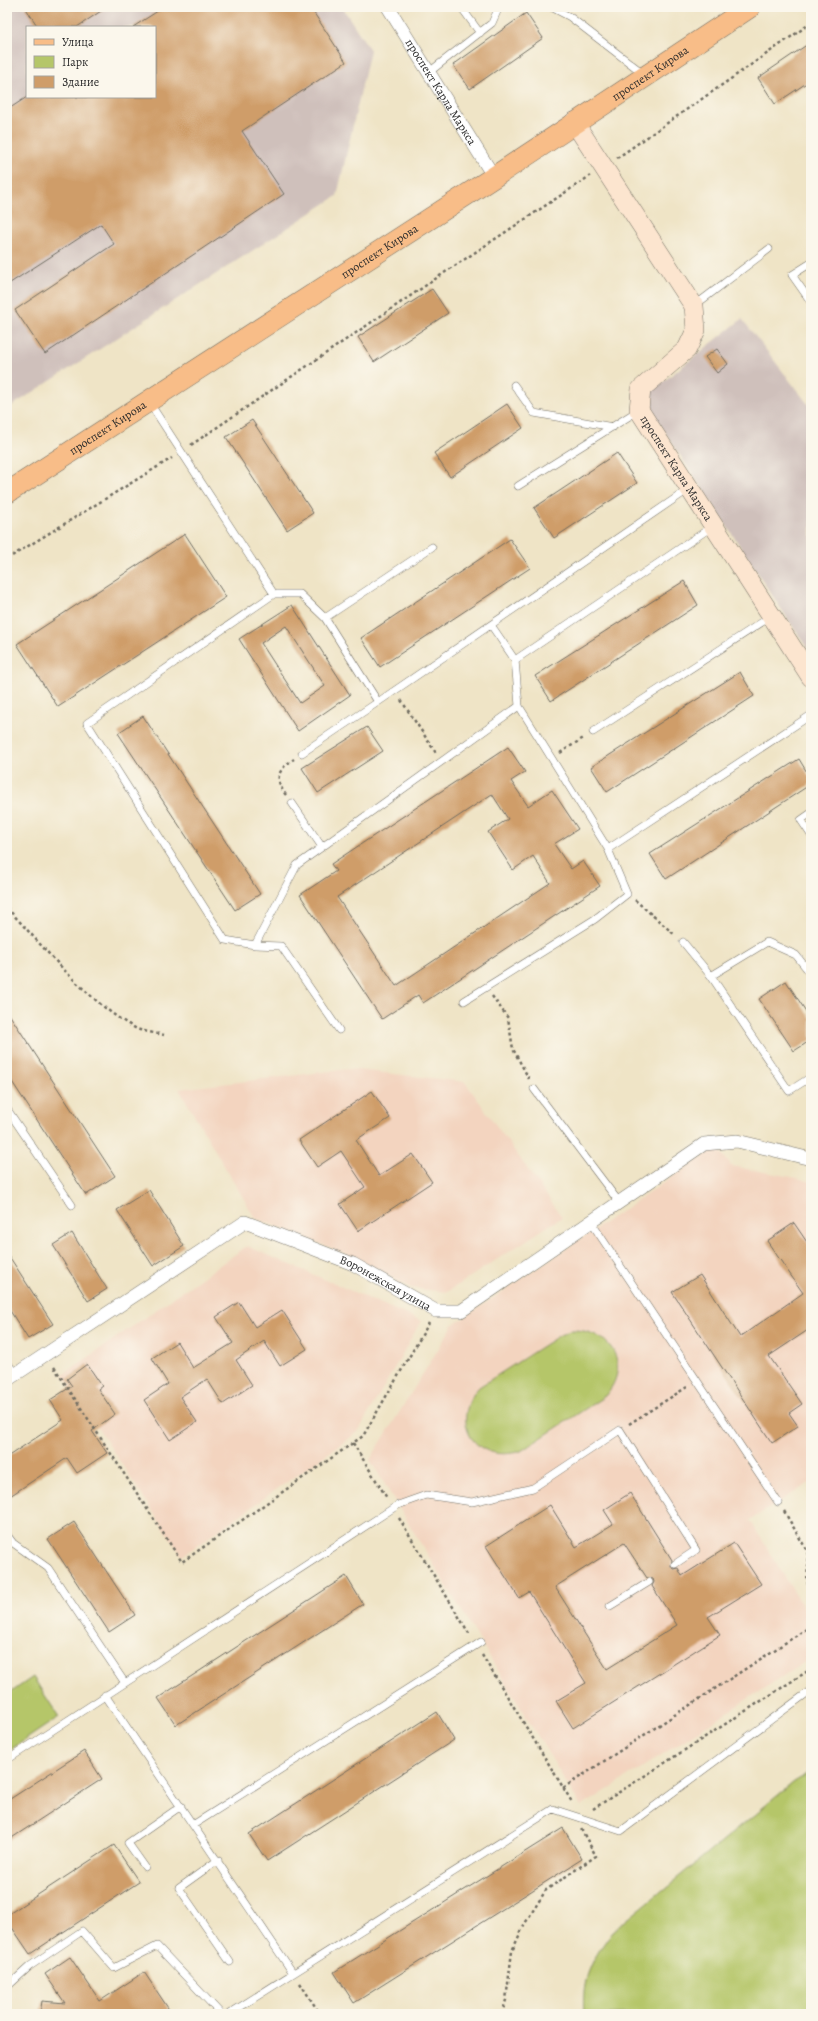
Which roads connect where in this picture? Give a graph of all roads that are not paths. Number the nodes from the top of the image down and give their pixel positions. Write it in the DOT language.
graph roads {
  1 [pos="388,7"];
  2 [pos="461,7"];
  3 [pos="499,7"];
  4 [pos="551,7"];
  5 [pos="750,7"];
  6 [pos="480,33"];
  7 [pos="428,73"];
  8 [pos="646,75"];
  9 [pos="574,122"];
  10 [pos="494,177"];
  11 [pos="769,249"];
  12 [pos="811,263"];
  13 [pos="811,302"];
  14 [pos="694,306"];
  15 [pos="514,385"];
  16 [pos="149,402"];
  17 [pos="639,410"];
  18 [pos="613,427"];
  19 [pos="518,486"];
  20 [pos="690,488"];
  21 [pos="7,493"];
  22 [pos="713,526"];
  23 [pos="432,547"];
  24 [pos="274,594"];
  25 [pos="772,616"];
  26 [pos="325,618"];
  27 [pos="492,625"];
  28 [pos="515,660"];
  29 [pos="811,677"];
  30 [pos="378,702"];
  31 [pos="519,706"];
  32 [pos="811,715"];
  33 [pos="593,732"];
  34 [pos="302,753"];
  35 [pos="292,803"];
  36 [pos="811,813"];
  37 [pos="811,835"];
  38 [pos="322,847"];
  39 [pos="608,848"];
  40 [pos="683,942"];
  41 [pos="255,945"];
  42 [pos="811,974"];
  43 [pos="710,976"];
  44 [pos="464,1002"];
  45 [pos="339,1030"];
  46 [pos="811,1077"];
  47 [pos="534,1089"];
  48 [pos="7,1109"];
  49 [pos="14,1119"];
  50 [pos="7,1124"];
  51 [pos="811,1159"];
  52 [pos="620,1202"];
  53 [pos="72,1205"];
  54 [pos="591,1222"];
  55 [pos="7,1362"];
  56 [pos="11,1377"];
  57 [pos="778,1502"];
  58 [pos="7,1535"];
  59 [pos="675,1564"];
  60 [pos="649,1582"];
  61 [pos="610,1606"];
  62 [pos="479,1644"];
  63 [pos="125,1683"];
  64 [pos="811,1690"];
  65 [pos="105,1696"];
  66 [pos="7,1760"];
  67 [pos="181,1806"];
  68 [pos="193,1824"];
  69 [pos="218,1860"];
  70 [pos="145,1867"];
  71 [pos="230,1962"];
  72 [pos="293,1973"];
  73 [pos="7,1987"];
  74 [pos="221,2014"];
  75 [pos="229,2014"];
  1 -- 7 [label="street, проспект Карла Маркса"];
  2 -- 6 [label="lane"];
  3 -- 6 [label="lane"];
  4 -- 8 [label="lane"];
  5 -- 8 [label="main road, проспект Кирова"];
  6 -- 7 [label="lane"];
  7 -- 10 [label="street, проспект Карла Маркса"];
  8 -- 9 [label="main road, проспект Кирова"];
  9 -- 10 [label="main road, проспект Кирова"];
  9 -- 14 [label="street, проспект Карла Маркса"];
  10 -- 16 [label="main road, проспект Кирова"];
  11 -- 14 [label="lane"];
  12 -- 13 [label="lane"];
  14 -- 17 [label="street, проспект Карла Маркса"];
  15 -- 18 [label="lane"];
  16 -- 21 [label="main road, проспект Кирова"];
  16 -- 24 [label="lane"];
  17 -- 18 [label="lane"];
  17 -- 20 [label="street, проспект Карла Маркса"];
  18 -- 19 [label="lane"];
  20 -- 22 [label="street, проспект Карла Маркса"];
  20 -- 27 [label="lane"];
  22 -- 25 [label="street, проспект Карла Маркса"];
  22 -- 28 [label="lane"];
  23 -- 26 [label="lane"];
  24 -- 26 [label="lane"];
  24 -- 41 [label="lane"];
  25 -- 29 [label="street, проспект Карла Маркса"];
  25 -- 33 [label="lane"];
  26 -- 30 [label="lane"];
  27 -- 28 [label="lane"];
  27 -- 30 [label="lane"];
  28 -- 31 [label="lane"];
  30 -- 34 [label="lane"];
  31 -- 38 [label="lane"];
  31 -- 39 [label="lane"];
  32 -- 39 [label="lane"];
  35 -- 38 [label="lane"];
  36 -- 37 [label="lane"];
  38 -- 41 [label="lane"];
  39 -- 44 [label="lane"];
  40 -- 43 [label="lane"];
  41 -- 45 [label="lane"];
  42 -- 43 [label="lane"];
  43 -- 46 [label="lane"];
  47 -- 52 [label="lane"];
  48 -- 49 [label="lane"];
  49 -- 50 [label="lane"];
  49 -- 53 [label="lane"];
  51 -- 52 [label="street, Воронежская улица"];
  52 -- 54 [label="street, Воронежская улица"];
  54 -- 56 [label="street, Воронежская улица"];
  54 -- 57 [label="lane"];
  55 -- 56 [label="lane"];
  58 -- 63 [label="lane"];
  59 -- 63 [label="lane"];
  60 -- 61 [label="lane"];
  62 -- 68 [label="lane"];
  63 -- 65 [label="lane"];
  64 -- 72 [label="lane"];
  65 -- 66 [label="lane"];
  65 -- 67 [label="lane"];
  67 -- 68 [label="lane"];
  67 -- 70 [label="lane"];
  68 -- 69 [label="lane"];
  69 -- 71 [label="lane"];
  69 -- 72 [label="lane"];
  72 -- 75 [label="lane"];
  73 -- 74 [label="lane"];
}
